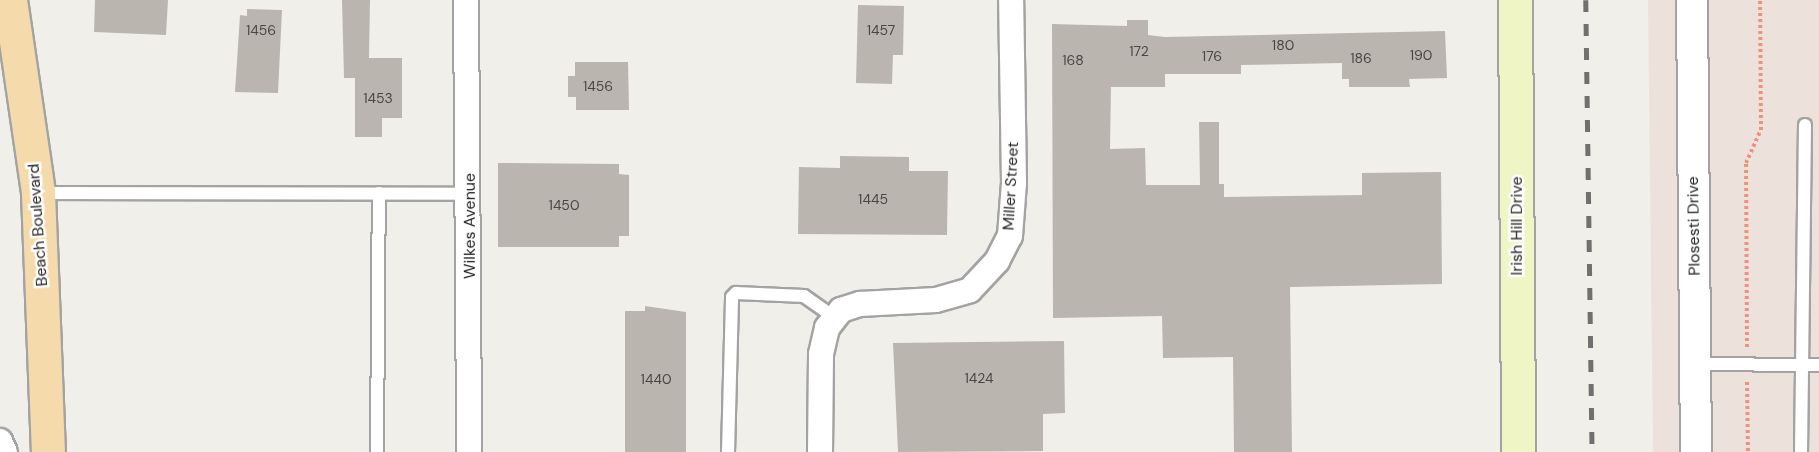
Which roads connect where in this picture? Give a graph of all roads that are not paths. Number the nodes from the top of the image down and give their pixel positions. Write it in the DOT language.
graph roads {
  1 [pos="10,0"];
  2 [pos="466,0"];
  3 [pos="1011,0"];
  4 [pos="1515,0"];
  5 [pos="1692,0"];
  6 [pos="1805,124"];
  7 [pos="38,193"];
  8 [pos="379,193"];
  9 [pos="470,194"];
  10 [pos="835,318"];
  11 [pos="1695,364"];
  12 [pos="1802,365"];
  13 [pos="1819,365"];
  14 [pos="0,441"];
  15 [pos="5,452"];
  16 [pos="48,452"];
  17 [pos="377,452"];
  18 [pos="469,452"];
  19 [pos="728,452"];
  20 [pos="820,452"];
  21 [pos="1518,452"];
  22 [pos="1696,452"];
  23 [pos="1802,452"];
  1 -- 7 [label="main road, Beach Boulevard"];
  2 -- 9 [label="street, Wilkes Avenue"];
  3 -- 10 [label="street, Miller Street"];
  4 -- 21 [label="main road, Irish Hill Drive"];
  5 -- 11 [label="street, Plosesti Drive"];
  6 -- 12 [label="lane"];
  7 -- 8 [label="lane"];
  7 -- 16 [label="main road, Beach Boulevard"];
  8 -- 9 [label="lane"];
  8 -- 17 [label="lane"];
  9 -- 18 [label="street, Wilkes Avenue"];
  10 -- 19 [label="lane"];
  10 -- 20 [label="street"];
  11 -- 12 [label="lane"];
  11 -- 22 [label="street, Plosesti Drive"];
  12 -- 13 [label="lane"];
  12 -- 23 [label="lane"];
  14 -- 15 [label="street"];
}
